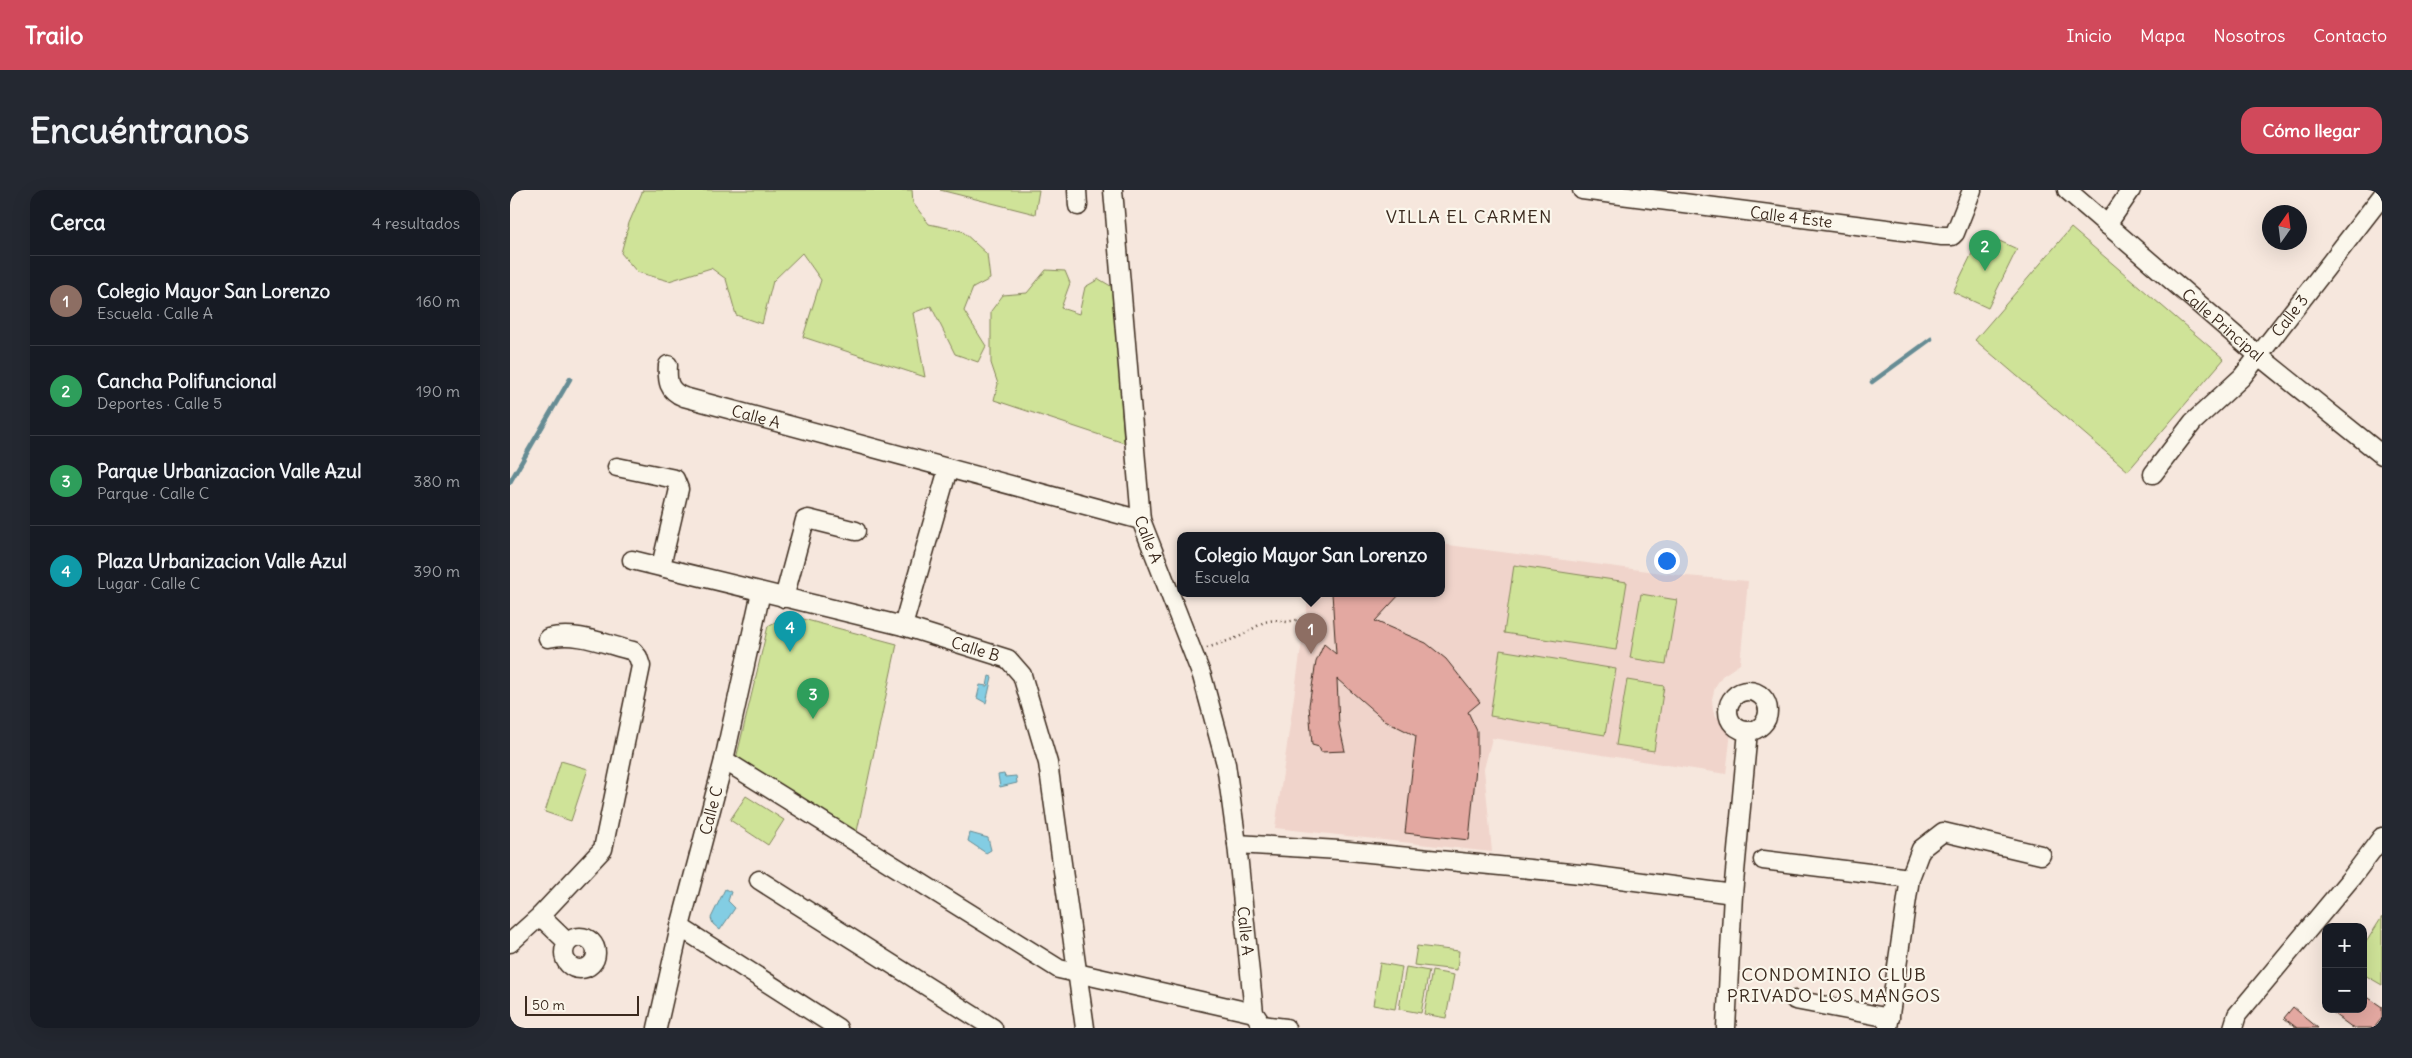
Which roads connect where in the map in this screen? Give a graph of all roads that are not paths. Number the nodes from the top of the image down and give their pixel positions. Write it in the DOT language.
graph roads {
  1 [pos="1114,190"];
  2 [pos="1582,190"];
  3 [pos="1972,190"];
  4 [pos="2067,190"];
  5 [pos="2131,190"];
  6 [pos="2382,196"];
  7 [pos="2107,225"];
  8 [pos="2259,356"];
  9 [pos="668,365"];
  10 [pos="2382,455"];
  11 [pos="616,467"];
  12 [pos="948,469"];
  13 [pos="2153,474"];
  14 [pos="1141,520"];
  15 [pos="856,530"];
  16 [pos="632,560"];
  17 [pos="661,566"];
  18 [pos="761,592"];
  19 [pos="784,598"];
  20 [pos="902,626"];
  21 [pos="548,638"];
  22 [pos="1748,731"];
  23 [pos="724,760"];
  24 [pos="2382,837"];
  25 [pos="1237,844"];
  26 [pos="2040,855"];
  27 [pos="1763,860"];
  28 [pos="1910,878"];
  29 [pos="758,880"];
  30 [pos="1733,894"];
  31 [pos="540,916"];
  32 [pos="680,928"];
  33 [pos="567,942"];
  34 [pos="510,943"];
  35 [pos="1076,973"];
  36 [pos="1795,1000"];
  37 [pos="1259,1022"];
  38 [pos="1889,1023"];
  39 [pos="657,1028"];
  40 [pos="838,1028"];
  41 [pos="992,1028"];
  42 [pos="1085,1028"];
  43 [pos="1286,1028"];
  44 [pos="1726,1028"];
  45 [pos="2233,1028"];
  1 -- 14 [label="street"];
  2 -- 3 [label="street, Calle 4 Este"];
  4 -- 7 [label="street, Calle Principal"];
  5 -- 7 [label="street"];
  6 -- 8 [label="street, Calle 3"];
  7 -- 8 [label="street, Calle Principal"];
  8 -- 10 [label="street, Calle Principal"];
  8 -- 13 [label="street, Calle 3"];
  9 -- 12 [label="street, Calle A"];
  11 -- 17 [label="street"];
  12 -- 14 [label="street, Calle A"];
  12 -- 20 [label="street"];
  14 -- 25 [label="street, Calle A"];
  15 -- 19 [label="street"];
  16 -- 17 [label="street, Calle B"];
  17 -- 18 [label="street, Calle B"];
  18 -- 19 [label="street, Calle B"];
  18 -- 23 [label="street, Calle C"];
  19 -- 20 [label="street, Calle B"];
  20 -- 35 [label="street, Calle B"];
  21 -- 31 [label="street"];
  22 -- 30 [label="street"];
  23 -- 32 [label="street, Calle C"];
  23 -- 35 [label="street"];
  24 -- 45 [label="street"];
  25 -- 30 [label="street"];
  25 -- 37 [label="street, Calle A"];
  26 -- 28 [label="street"];
  27 -- 28 [label="street"];
  28 -- 38 [label="street"];
  29 -- 41 [label="street"];
  30 -- 44 [label="street"];
  31 -- 33 [label="street"];
  31 -- 34 [label="street"];
  32 -- 39 [label="street, Calle C"];
  32 -- 40 [label="street"];
  35 -- 37 [label="street"];
  35 -- 42 [label="street, Calle B"];
  36 -- 38 [label="street"];
  37 -- 43 [label="street"];
}
